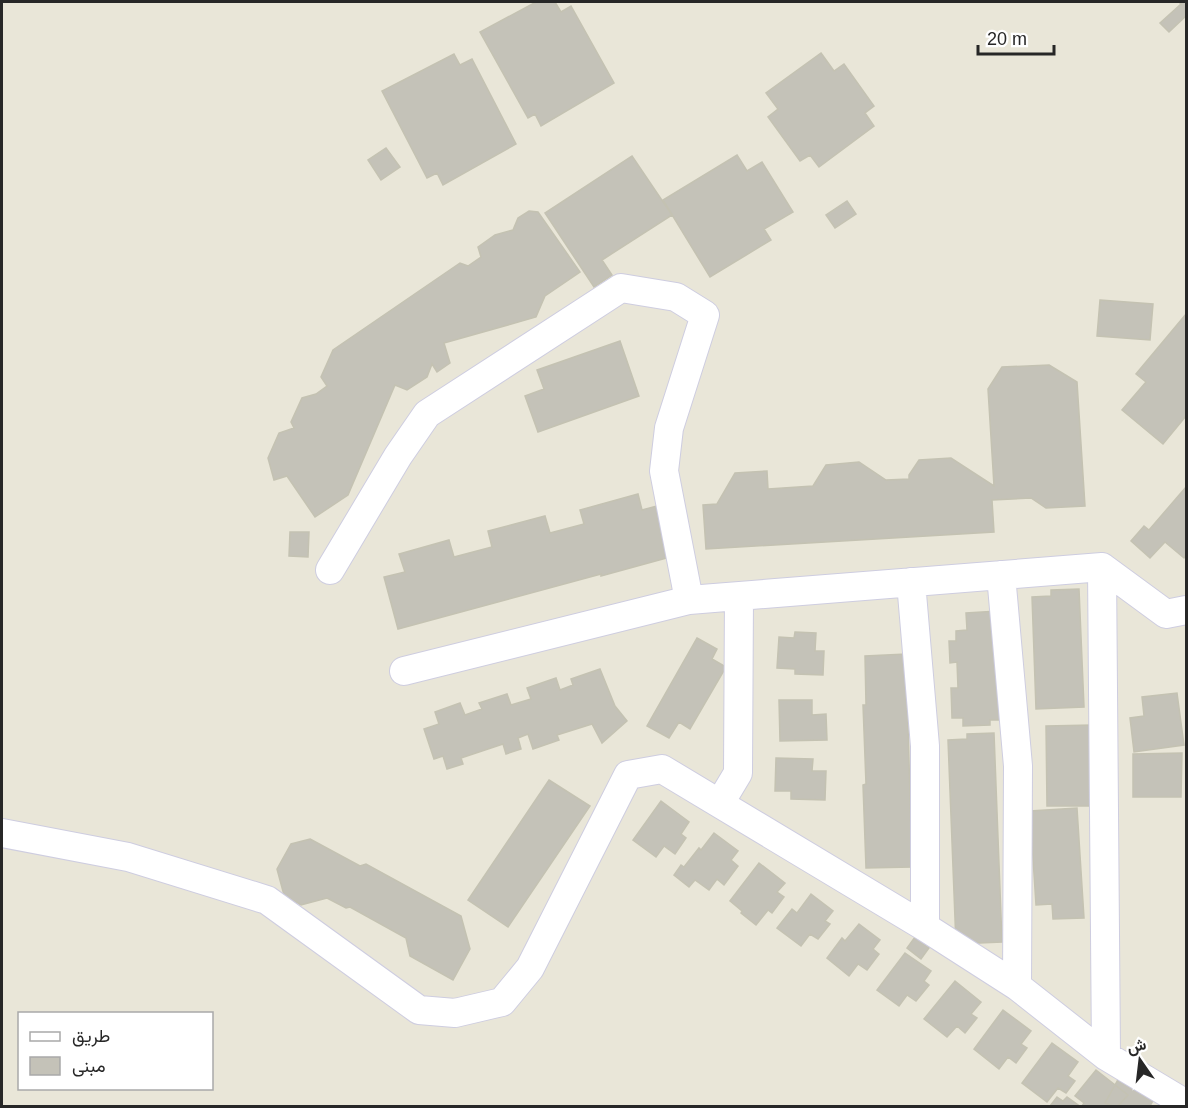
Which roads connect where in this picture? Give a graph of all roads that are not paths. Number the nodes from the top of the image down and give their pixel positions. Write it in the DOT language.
graph roads {
  1 [pos="1102,567"];
  2 [pos="330,570"];
  3 [pos="1001,575"];
  4 [pos="911,582"];
  5 [pos="739,596"];
  6 [pos="689,600"];
  7 [pos="1186,610"];
  8 [pos="404,671"];
  9 [pos="720,803"];
  10 [pos="2,833"];
  11 [pos="925,927"];
  12 [pos="1017,986"];
  13 [pos="1106,1056"];
  14 [pos="1186,1104"];
  1 -- 3 [label="street"];
  1 -- 7 [label="street"];
  1 -- 13 [label="street"];
  2 -- 6 [label="street"];
  3 -- 4 [label="street"];
  3 -- 12 [label="street"];
  4 -- 5 [label="street"];
  4 -- 11 [label="street"];
  5 -- 6 [label="street"];
  5 -- 9 [label="street"];
  6 -- 8 [label="street"];
  9 -- 10 [label="street"];
  9 -- 11 [label="street"];
  11 -- 12 [label="street"];
  12 -- 13 [label="street"];
  13 -- 14 [label="street"];
}
